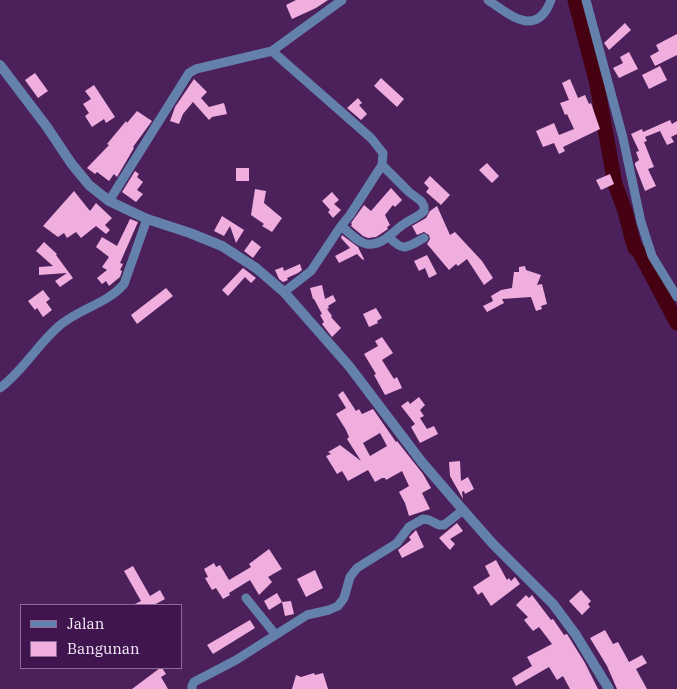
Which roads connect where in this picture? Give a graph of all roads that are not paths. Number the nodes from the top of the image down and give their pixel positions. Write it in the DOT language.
graph roads {
  1 [pos="342,0"];
  2 [pos="488,0"];
  3 [pos="552,0"];
  4 [pos="586,0"];
  5 [pos="272,51"];
  6 [pos="0,66"];
  7 [pos="382,165"];
  8 [pos="109,201"];
  9 [pos="147,220"];
  10 [pos="341,226"];
  11 [pos="389,237"];
  12 [pos="424,238"];
  13 [pos="284,292"];
  14 [pos="677,297"];
  15 [pos="0,388"];
  16 [pos="463,510"];
  17 [pos="246,598"];
  18 [pos="275,634"];
  19 [pos="192,689"];
  20 [pos="609,689"];
  1 -- 5 [label="street"];
  2 -- 3 [label="street"];
  4 -- 14 [label="street"];
  5 -- 7 [label="street"];
  5 -- 8 [label="street"];
  6 -- 8 [label="street"];
  7 -- 10 [label="street"];
  7 -- 11 [label="street"];
  8 -- 9 [label="street"];
  9 -- 13 [label="street"];
  9 -- 15 [label="street"];
  10 -- 11 [label="street"];
  10 -- 13 [label="street"];
  11 -- 12 [label="street"];
  13 -- 16 [label="street"];
  16 -- 18 [label="street"];
  16 -- 20 [label="street"];
  17 -- 18 [label="street"];
  18 -- 19 [label="street"];
}
